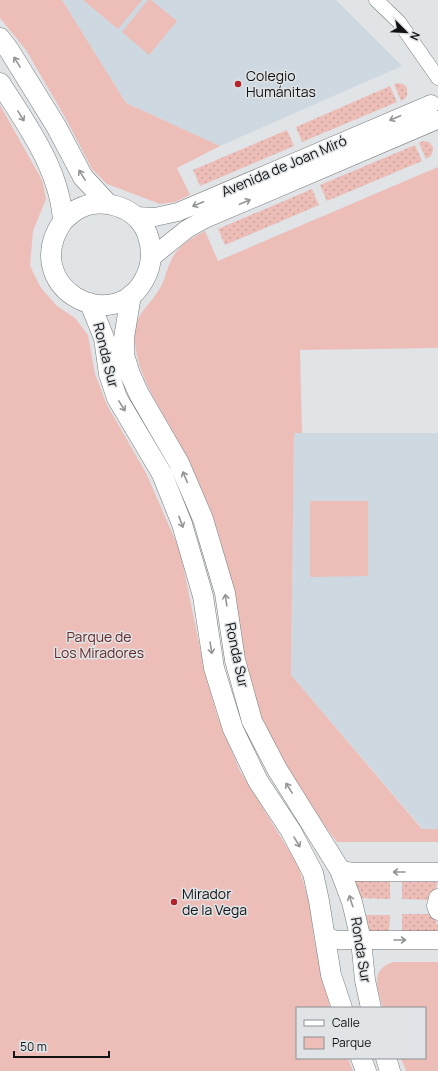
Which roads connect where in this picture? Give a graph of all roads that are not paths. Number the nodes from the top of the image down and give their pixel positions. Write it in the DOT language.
graph roads {
  1 [pos="376,0"];
  2 [pos="0,38"];
  3 [pos="438,78"];
  4 [pos="0,83"];
  5 [pos="434,97"];
  6 [pos="437,121"];
  7 [pos="108,204"];
  8 [pos="135,216"];
  9 [pos="63,221"];
  10 [pos="152,257"];
  11 [pos="131,295"];
  12 [pos="90,303"];
  13 [pos="340,870"];
  14 [pos="438,872"];
  15 [pos="438,898"];
  16 [pos="438,911"];
  17 [pos="326,937"];
  18 [pos="361,940"];
  19 [pos="438,940"];
  20 [pos="342,1007"];
  21 [pos="371,1007"];
  22 [pos="361,1059"];
  23 [pos="386,1059"];
  24 [pos="366,1071"];
  25 [pos="390,1071"];
  1 -- 3 [label="street"];
  7 -- 2 [label="main road, Ronda Sur, one-way"];
  4 -- 9 [label="main road, one-way"];
  5 -- 6 [label="street, Avenida de Joan Miró"];
  5 -- 8 [label="street, Avenida de Joan Miró, one-way"];
  10 -- 6 [label="street, Avenida de Joan Miró, one-way"];
  7 -- 8 [label="main road, Ronda Sur"];
  7 -- 9 [label="main road, Ronda Sur"];
  8 -- 10 [label="main road, Ronda Sur"];
  9 -- 12 [label="main road, Ronda Sur"];
  10 -- 11 [label="main road, Ronda Sur"];
  11 -- 12 [label="main road, Ronda Sur"];
  13 -- 11 [label="main road, Ronda Sur, one-way"];
  12 -- 17 [label="main road, Ronda Sur, one-way"];
  14 -- 13 [label="street, one-way"];
  18 -- 13 [label="main road, Ronda Sur, one-way"];
  15 -- 16 [label="street"];
  17 -- 18 [label="street"];
  17 -- 20 [label="main road, Ronda Sur"];
  18 -- 19 [label="street, one-way"];
  18 -- 21 [label="main road, Ronda Sur"];
  22 -- 24 [label="main road"];
  23 -- 25 [label="main road"];
}
